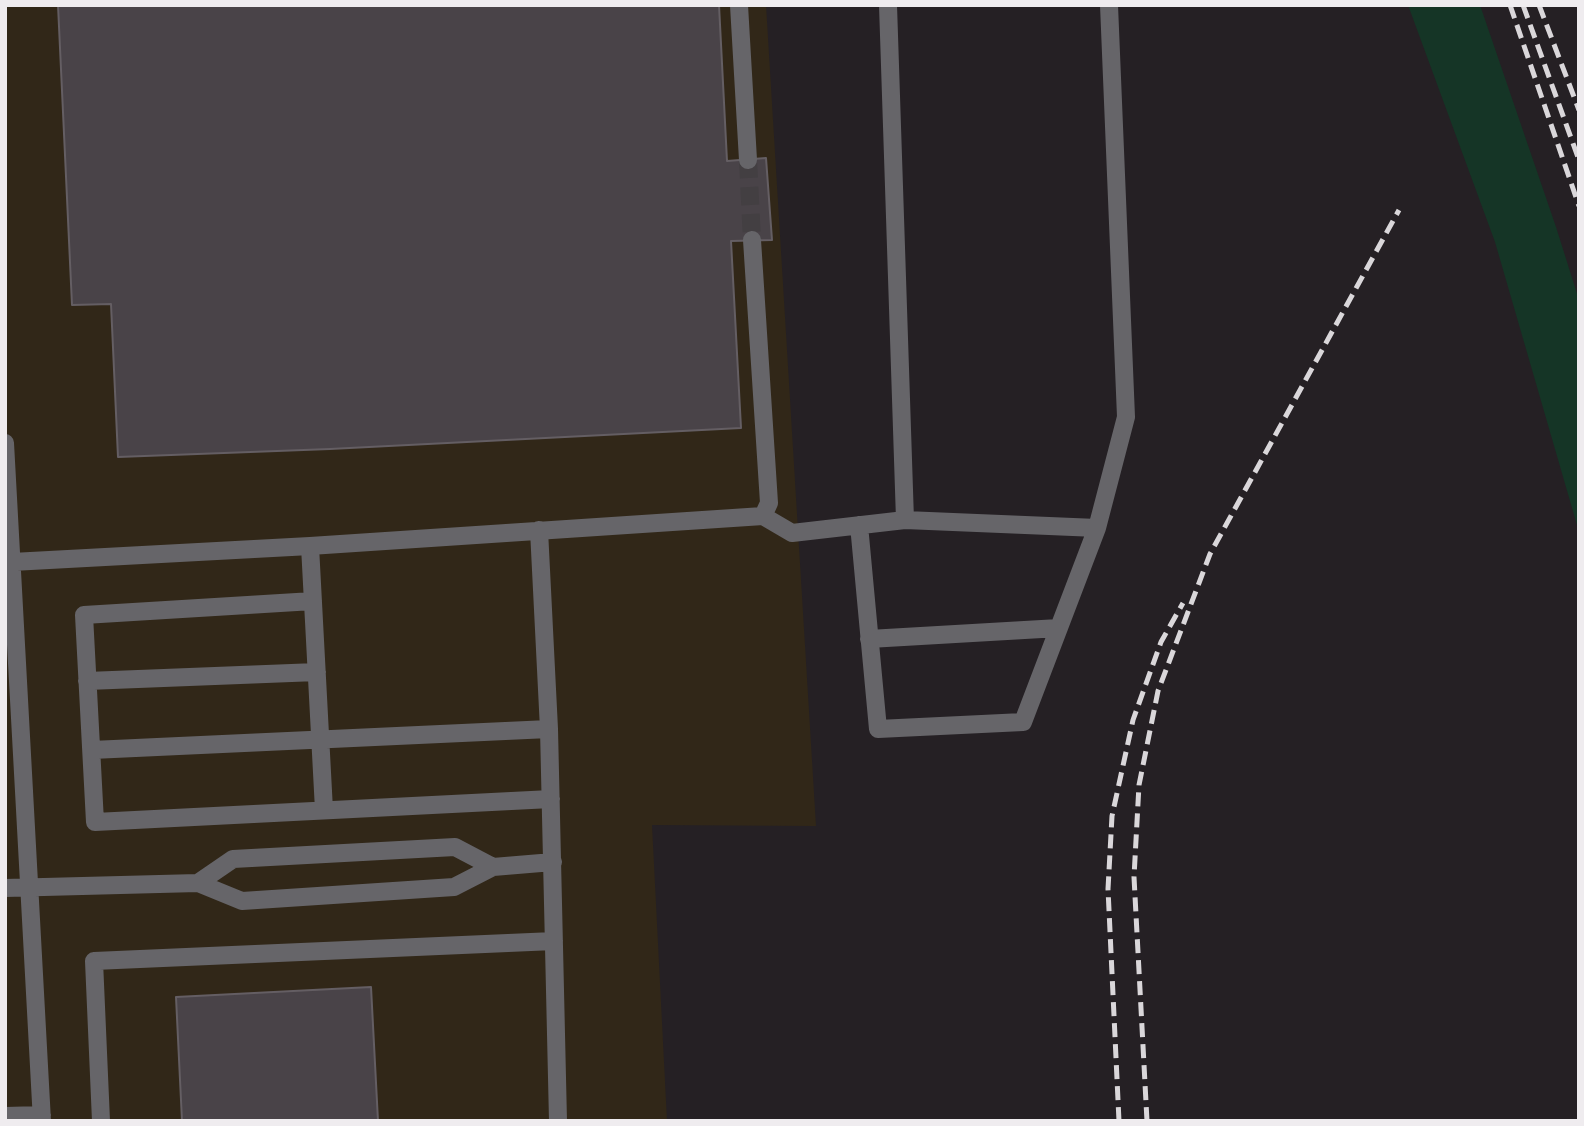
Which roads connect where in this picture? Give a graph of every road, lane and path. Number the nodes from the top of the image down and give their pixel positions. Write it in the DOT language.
graph roads {
  1 [pos="739,5"];
  2 [pos="888,5"];
  3 [pos="1109,5"];
  4 [pos="748,160"];
  5 [pos="752,240"];
  6 [pos="5,443"];
  7 [pos="6,459"];
  8 [pos="763,516"];
  9 [pos="905,520"];
  10 [pos="859,525"];
  11 [pos="1097,528"];
  12 [pos="539,530"];
  13 [pos="310,546"];
  14 [pos="12,562"];
  15 [pos="313,601"];
  16 [pos="1059,628"];
  17 [pos="869,639"];
  18 [pos="317,672"];
  19 [pos="87,681"];
  20 [pos="549,729"];
  21 [pos="320,739"];
  22 [pos="92,750"];
  23 [pos="551,799"];
  24 [pos="324,810"];
  25 [pos="553,862"];
  26 [pos="493,867"];
  27 [pos="198,883"];
  28 [pos="30,887"];
  29 [pos="5,888"];
  30 [pos="554,941"];
  31 [pos="5,1116"];
  32 [pos="42,1118"];
  33 [pos="101,1121"];
  34 [pos="558,1121"];
  1 -- 4 [label="street"];
  2 -- 9 [label="street"];
  3 -- 11 [label="street"];
  5 -- 8 [label="street"];
  6 -- 7 [label="street"];
  7 -- 14 [label="street"];
  8 -- 10 [label="street"];
  8 -- 12 [label="street"];
  9 -- 10 [label="street"];
  9 -- 11 [label="street"];
  10 -- 17 [label="street"];
  11 -- 16 [label="street"];
  12 -- 13 [label="street"];
  12 -- 20 [label="street"];
  13 -- 14 [label="street"];
  13 -- 15 [label="street"];
  14 -- 28 [label="street"];
  15 -- 18 [label="street"];
  15 -- 19 [label="street"];
  16 -- 17 [label="street"];
  16 -- 17 [label="street"];
  18 -- 19 [label="street"];
  18 -- 21 [label="street"];
  19 -- 22 [label="street"];
  20 -- 21 [label="street"];
  20 -- 23 [label="street"];
  21 -- 22 [label="street"];
  21 -- 24 [label="street"];
  22 -- 24 [label="street"];
  23 -- 24 [label="street"];
  23 -- 25 [label="street"];
  25 -- 26 [label="street"];
  25 -- 30 [label="street"];
  26 -- 27 [label="street"];
  26 -- 27 [label="street"];
  27 -- 28 [label="street"];
  28 -- 29 [label="street"];
  28 -- 32 [label="street"];
  30 -- 33 [label="street"];
  30 -- 34 [label="street"];
  31 -- 32 [label="street"];
}
